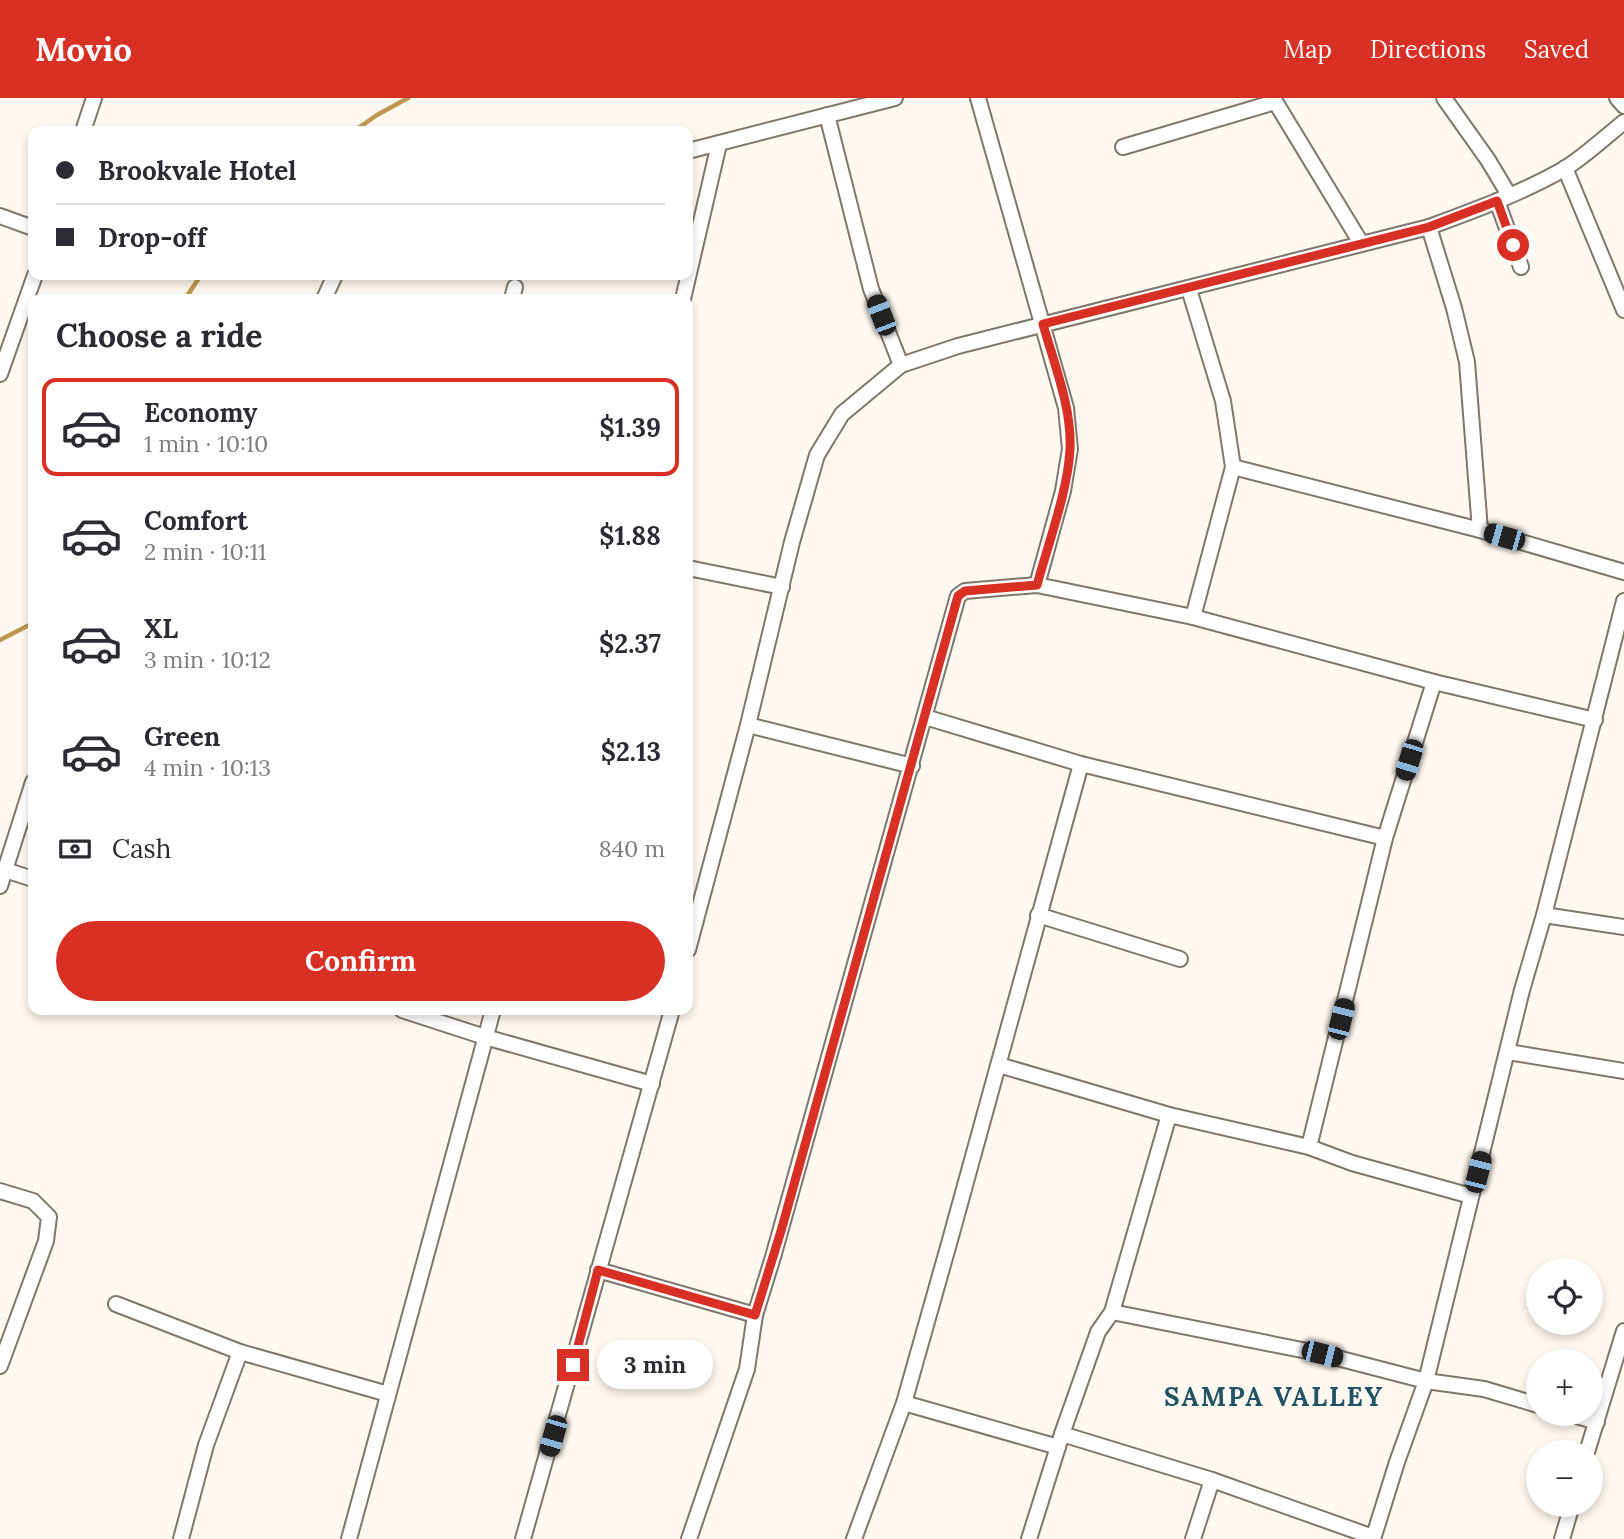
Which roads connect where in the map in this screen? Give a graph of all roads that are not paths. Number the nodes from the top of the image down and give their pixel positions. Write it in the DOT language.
graph roads {
  1 [pos="94,98"];
  2 [pos="895,98"];
  3 [pos="978,98"];
  4 [pos="1444,98"];
  5 [pos="1617,98"];
  6 [pos="1274,100"];
  7 [pos="1624,106"];
  8 [pos="827,114"];
  9 [pos="1624,122"];
  10 [pos="85,126"];
  11 [pos="719,144"];
  12 [pos="1123,147"];
  13 [pos="693,150"];
  14 [pos="1565,168"];
  15 [pos="1503,198"];
  16 [pos="0,216"];
  17 [pos="28,226"];
  18 [pos="1429,227"];
  19 [pos="1361,243"];
  20 [pos="693,256"];
  21 [pos="1521,267"];
  22 [pos="1189,289"];
  23 [pos="28,295"];
  24 [pos="1624,310"];
  25 [pos="1043,324"];
  26 [pos="901,365"];
  27 [pos="0,374"];
  28 [pos="1233,467"];
  29 [pos="1480,530"];
  30 [pos="693,569"];
  31 [pos="1624,572"];
  32 [pos="1037,585"];
  33 [pos="782,587"];
  34 [pos="1624,601"];
  35 [pos="1193,617"];
  36 [pos="1434,682"];
  37 [pos="925,716"];
  38 [pos="1595,720"];
  39 [pos="748,724"];
  40 [pos="1081,764"];
  41 [pos="912,766"];
  42 [pos="28,798"];
  43 [pos="1385,838"];
  44 [pos="5,870"];
  45 [pos="28,877"];
  46 [pos="0,886"];
  47 [pos="1038,915"];
  48 [pos="1544,915"];
  49 [pos="1624,927"];
  50 [pos="693,931"];
  51 [pos="1180,959"];
  52 [pos="417,1015"];
  53 [pos="492,1015"];
  54 [pos="671,1015"];
  55 [pos="485,1037"];
  56 [pos="1508,1052"];
  57 [pos="999,1065"];
  58 [pos="1624,1071"];
  59 [pos="652,1084"];
  60 [pos="1169,1115"];
  61 [pos="1309,1147"];
  62 [pos="0,1191"];
  63 [pos="1471,1196"];
  64 [pos="598,1270"];
  65 [pos="116,1304"];
  66 [pos="1112,1312"];
  67 [pos="755,1315"];
  68 [pos="1624,1331"];
  69 [pos="240,1352"];
  70 [pos="0,1366"];
  71 [pos="1426,1381"];
  72 [pos="388,1394"];
  73 [pos="1526,1401"];
  74 [pos="1603,1402"];
  75 [pos="904,1403"];
  76 [pos="1060,1441"];
  77 [pos="1212,1480"];
  78 [pos="1568,1517"];
  79 [pos="1373,1538"];
  80 [pos="181,1539"];
  81 [pos="349,1539"];
  82 [pos="523,1539"];
  83 [pos="689,1539"];
  84 [pos="854,1539"];
  85 [pos="1029,1539"];
  86 [pos="1193,1539"];
  87 [pos="1562,1539"];
  1 -- 10 [label="street"];
  2 -- 8 [label="street"];
  3 -- 25 [label="street"];
  4 -- 15 [label="street"];
  5 -- 7 [label="street"];
  6 -- 12 [label="street"];
  6 -- 19 [label="street"];
  8 -- 11 [label="street"];
  8 -- 26 [label="street"];
  9 -- 14 [label="street"];
  11 -- 13 [label="street"];
  11 -- 20 [label="street"];
  14 -- 15 [label="street"];
  14 -- 24 [label="street"];
  15 -- 18 [label="street"];
  15 -- 21 [label="street"];
  16 -- 17 [label="street"];
  18 -- 19 [label="street"];
  18 -- 29 [label="street"];
  19 -- 22 [label="street"];
  22 -- 25 [label="street"];
  22 -- 28 [label="street"];
  23 -- 27 [label="street"];
  25 -- 26 [label="street"];
  25 -- 32 [label="street"];
  26 -- 33 [label="street"];
  28 -- 29 [label="street"];
  28 -- 35 [label="street"];
  29 -- 31 [label="street"];
  30 -- 33 [label="street"];
  32 -- 35 [label="street"];
  32 -- 37 [label="street"];
  33 -- 39 [label="street"];
  34 -- 38 [label="street"];
  35 -- 36 [label="street"];
  36 -- 38 [label="street"];
  36 -- 43 [label="street"];
  37 -- 40 [label="street"];
  37 -- 41 [label="street"];
  38 -- 48 [label="street"];
  39 -- 41 [label="street"];
  39 -- 50 [label="street"];
  40 -- 43 [label="street"];
  40 -- 47 [label="street"];
  41 -- 67 [label="street"];
  42 -- 44 [label="street"];
  43 -- 61 [label="street"];
  44 -- 45 [label="street"];
  44 -- 46 [label="street"];
  47 -- 51 [label="street"];
  47 -- 57 [label="street"];
  48 -- 49 [label="street"];
  48 -- 56 [label="street"];
  52 -- 55 [label="street"];
  53 -- 55 [label="street"];
  54 -- 59 [label="street"];
  55 -- 59 [label="street"];
  55 -- 72 [label="street"];
  56 -- 58 [label="street"];
  56 -- 63 [label="street"];
  57 -- 60 [label="street"];
  57 -- 75 [label="street"];
  59 -- 64 [label="street"];
  60 -- 61 [label="street"];
  60 -- 66 [label="street"];
  61 -- 63 [label="street"];
  62 -- 70 [label="street"];
  63 -- 71 [label="street"];
  64 -- 67 [label="street"];
  64 -- 82 [label="street"];
  65 -- 69 [label="street"];
  66 -- 71 [label="street"];
  66 -- 76 [label="street"];
  67 -- 83 [label="street"];
  68 -- 74 [label="street"];
  69 -- 72 [label="street"];
  69 -- 80 [label="street"];
  71 -- 73 [label="street"];
  71 -- 79 [label="street"];
  72 -- 81 [label="street"];
  75 -- 76 [label="street"];
  75 -- 84 [label="street"];
  76 -- 77 [label="street"];
  76 -- 85 [label="street"];
  77 -- 79 [label="street"];
  77 -- 86 [label="street"];
  78 -- 87 [label="street"];
}
